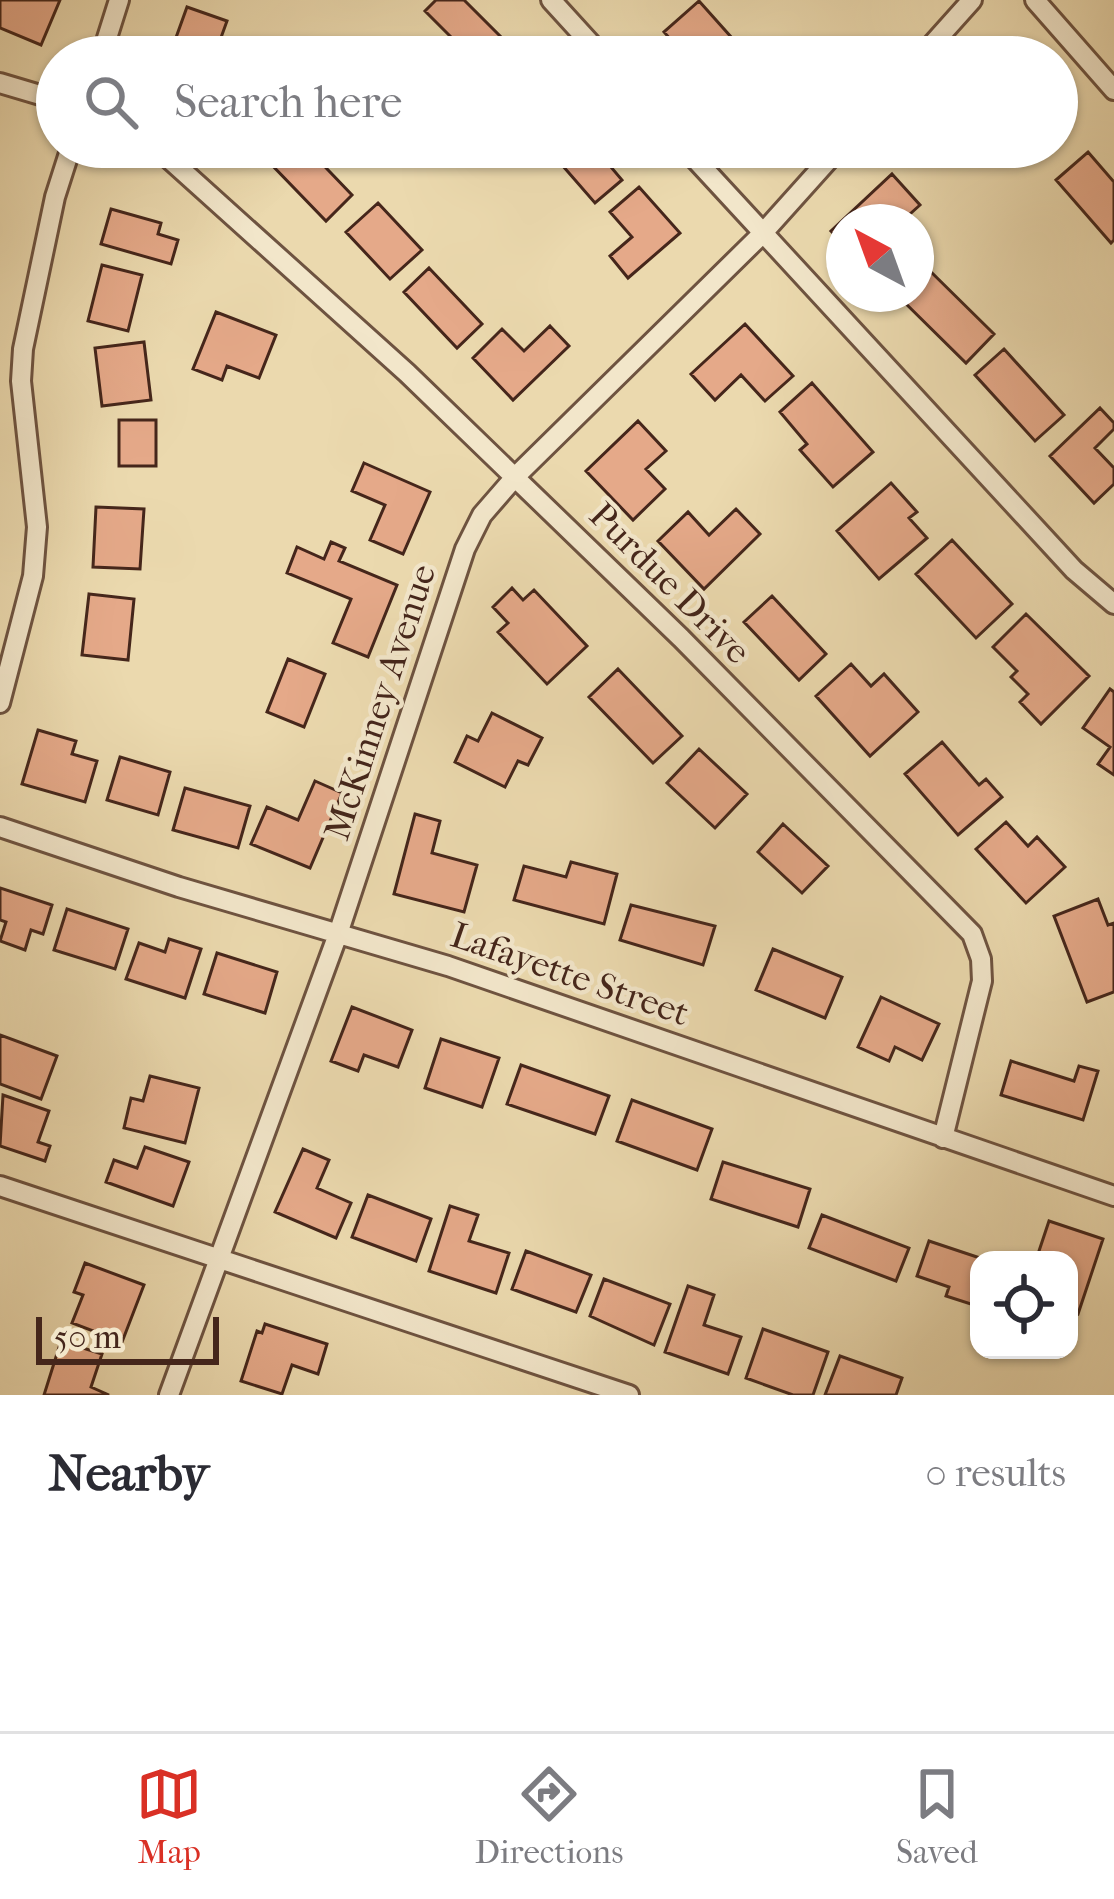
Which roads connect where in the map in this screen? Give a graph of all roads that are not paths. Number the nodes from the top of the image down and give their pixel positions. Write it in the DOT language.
graph roads {
  1 [pos="119,0"];
  2 [pos="551,0"];
  3 [pos="972,0"];
  4 [pos="1035,0"];
  5 [pos="107,36"];
  6 [pos="584,36"];
  7 [pos="940,36"];
  8 [pos="1067,36"];
  9 [pos="1078,49"];
  10 [pos="0,83"];
  11 [pos="1114,90"];
  12 [pos="36,94"];
  13 [pos="65,168"];
  14 [pos="179,168"];
  15 [pos="703,168"];
  16 [pos="821,168"];
  17 [pos="762,234"];
  18 [pos="515,477"];
  19 [pos="1114,604"];
  20 [pos="0,703"];
  21 [pos="0,826"];
  22 [pos="338,934"];
  23 [pos="943,1138"];
  24 [pos="0,1186"];
  25 [pos="1114,1196"];
  26 [pos="219,1258"];
  27 [pos="561,1374"];
  28 [pos="169,1395"];
  29 [pos="554,1395"];
  30 [pos="629,1395"];
  1 -- 5 [label="street"];
  2 -- 6 [label="street"];
  3 -- 7 [label="street"];
  4 -- 8 [label="street"];
  9 -- 11 [label="street"];
  10 -- 12 [label="street"];
  13 -- 20 [label="street"];
  14 -- 18 [label="street, Purdue Drive"];
  15 -- 17 [label="street"];
  16 -- 17 [label="street, McKinney Avenue"];
  17 -- 18 [label="street, McKinney Avenue"];
  17 -- 19 [label="street"];
  18 -- 22 [label="street, McKinney Avenue"];
  18 -- 23 [label="street, Purdue Drive"];
  21 -- 22 [label="street, Lafayette Street"];
  22 -- 23 [label="street, Lafayette Street"];
  22 -- 26 [label="street, McKinney Avenue"];
  23 -- 25 [label="street, Lafayette Street"];
  24 -- 26 [label="street"];
  26 -- 27 [label="street"];
  26 -- 28 [label="street, McKinney Avenue"];
  27 -- 29 [label="street"];
  27 -- 30 [label="street"];
}
